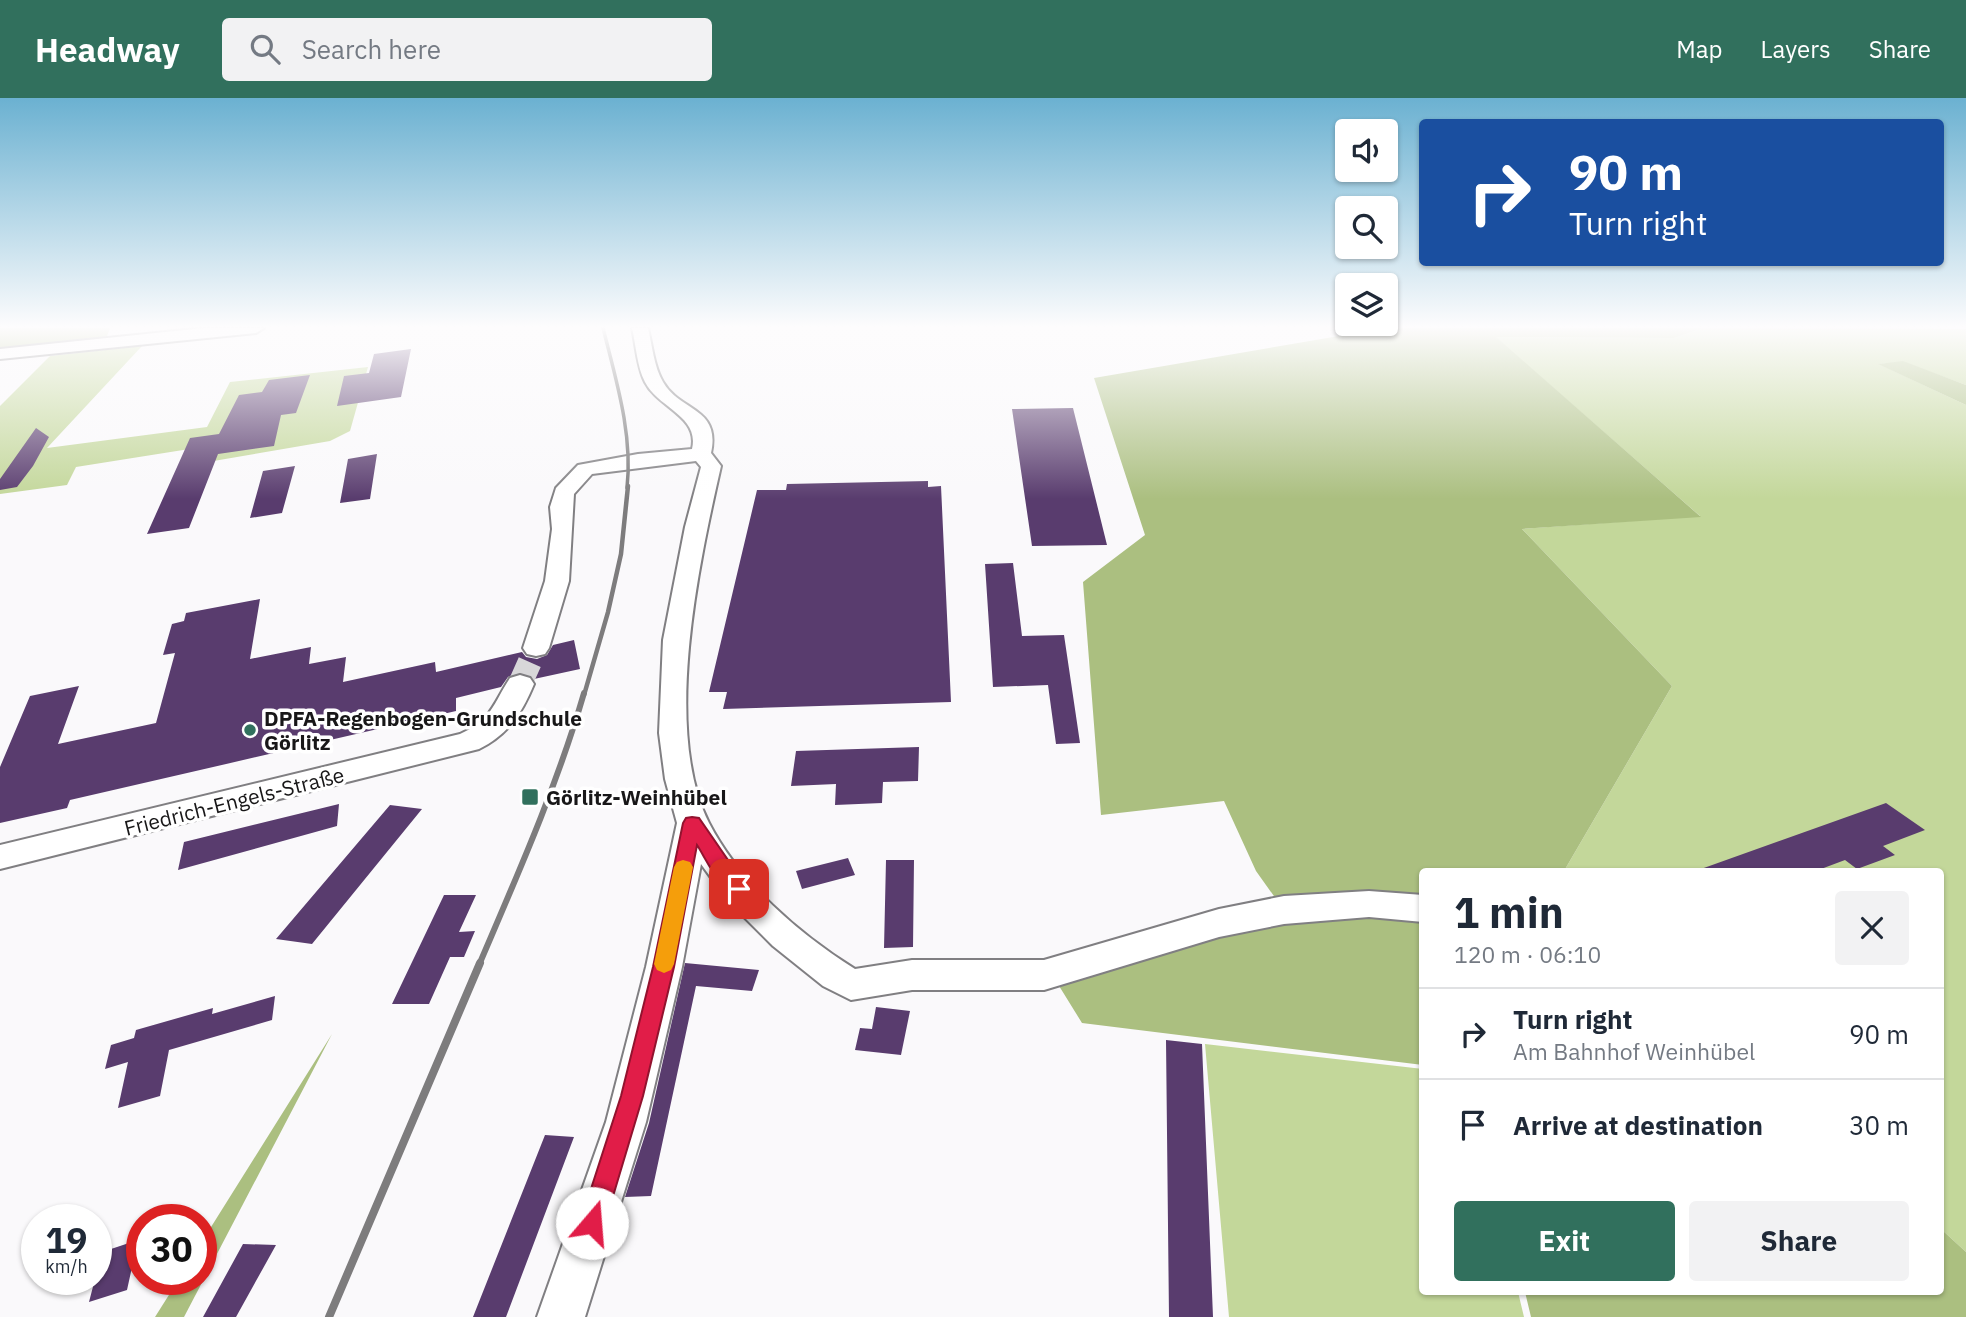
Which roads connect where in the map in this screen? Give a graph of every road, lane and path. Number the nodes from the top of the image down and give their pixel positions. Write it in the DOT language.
graph roads {
  1 [pos="656,385"];
  2 [pos="701,454"];
  3 [pos="536,648"];
  4 [pos="520,684"];
  5 [pos="692,823"];
  6 [pos="0,857"];
  7 [pos="1419,909"];
  8 [pos="561,1317"];
  1 -- 2 [label="street"];
  2 -- 3 [label="street"];
  2 -- 5 [label="street"];
  4 -- 6 [label="street, Friedrich-Engels-Straße"];
  5 -- 7 [label="street"];
  5 -- 8 [label="street"];
}
